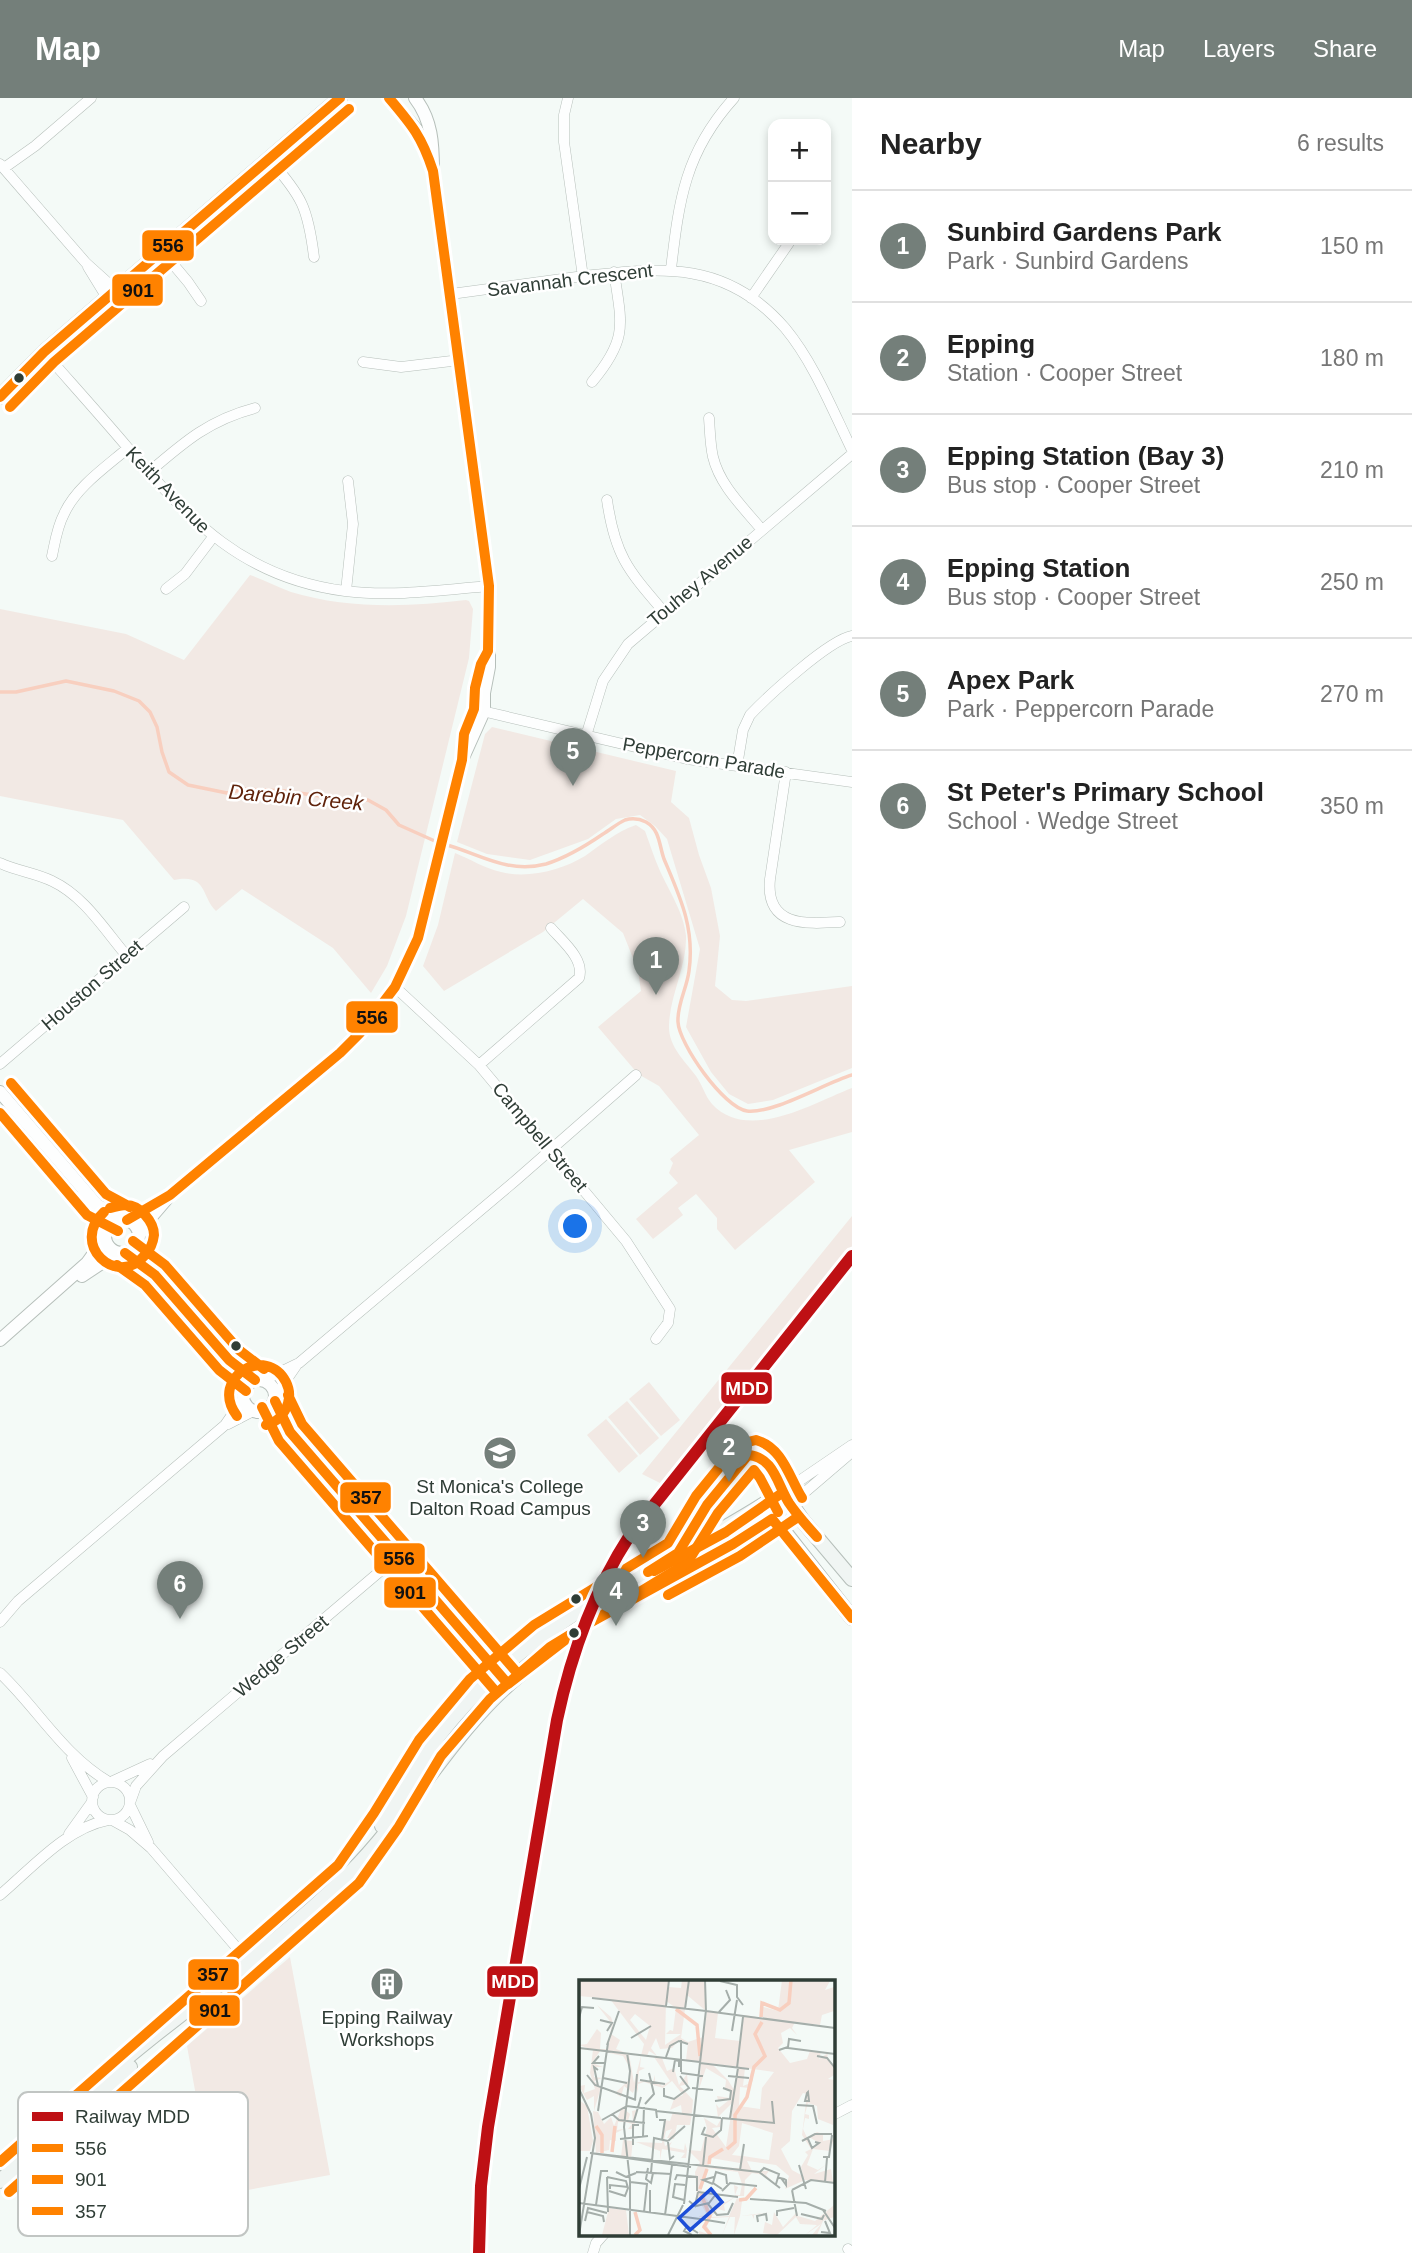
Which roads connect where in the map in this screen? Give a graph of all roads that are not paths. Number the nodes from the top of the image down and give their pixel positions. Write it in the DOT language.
graph roads {
  1 [pos="91,98"];
  2 [pos="340,98"];
  3 [pos="388,98"];
  4 [pos="415,98"];
  5 [pos="568,98"];
  6 [pos="734,98"];
  7 [pos="269,159"];
  8 [pos="4,168"];
  9 [pos="433,171"];
  10 [pos="788,245"];
  11 [pos="162,251"];
  12 [pos="314,257"];
  13 [pos="671,270"];
  14 [pos="614,272"];
  15 [pos="583,276"];
  16 [pos="111,294"];
  17 [pos="451,294"];
  18 [pos="751,298"];
  19 [pos="201,301"];
  20 [pos="44,352"];
  21 [pos="460,360"];
  22 [pos="363,362"];
  23 [pos="592,382"];
  24 [pos="0,384"];
  25 [pos="0,397"];
  26 [pos="255,408"];
  27 [pos="709,418"];
  28 [pos="128,448"];
  29 [pos="852,452"];
  30 [pos="148,472"];
  31 [pos="348,481"];
  32 [pos="607,500"];
  33 [pos="762,530"];
  34 [pos="213,537"];
  35 [pos="52,556"];
  36 [pos="489,586"];
  37 [pos="166,589"];
  38 [pos="346,592"];
  39 [pos="664,612"];
  40 [pos="852,636"];
  41 [pos="479,710"];
  42 [pos="586,736"];
  43 [pos="737,766"];
  44 [pos="786,772"];
  45 [pos="852,782"];
  46 [pos="0,863"];
  47 [pos="184,907"];
  48 [pos="840,922"];
  49 [pos="551,928"];
  50 [pos="126,955"];
  51 [pos="395,987"];
  52 [pos="0,1064"];
  53 [pos="479,1065"];
  54 [pos="636,1075"];
  55 [pos="0,1092"];
  56 [pos="550,1150"];
  57 [pos="75,1181"];
  58 [pos="170,1195"];
  59 [pos="126,1219"];
  60 [pos="105,1237"];
  61 [pos="139,1239"];
  62 [pos="123,1253"];
  63 [pos="164,1285"];
  64 [pos="61,1288"];
  65 [pos="656,1339"];
  66 [pos="0,1340"];
  67 [pos="230,1362"];
  68 [pos="299,1363"];
  69 [pos="260,1380"];
  70 [pos="244,1394"];
  71 [pos="275,1398"];
  72 [pos="257,1412"];
  73 [pos="225,1425"];
  74 [pos="290,1432"];
  75 [pos="852,1445"];
  76 [pos="852,1451"];
  77 [pos="787,1499"];
  78 [pos="766,1504"];
  79 [pos="772,1519"];
  80 [pos="398,1556"];
  81 [pos="852,1579"];
  82 [pos="18,1601"];
  83 [pos="0,1612"];
  84 [pos="852,1618"];
  85 [pos="0,1622"];
  86 [pos="0,1667"];
  87 [pos="498,1672"];
  88 [pos="0,1673"];
  89 [pos="10,1682"];
  90 [pos="508,1684"];
  91 [pos="68,1751"];
  92 [pos="163,1756"];
  93 [pos="111,1782"];
  94 [pos="92,1799"];
  95 [pos="131,1802"];
  96 [pos="110,1820"];
  97 [pos="60,1845"];
  98 [pos="151,1848"];
  99 [pos="354,1868"];
  100 [pos="0,1895"];
  101 [pos="248,1962"];
  102 [pos="225,1982"];
  103 [pos="86,2092"];
  104 [pos="103,2092"];
  105 [pos="852,2105"];
  106 [pos="834,2114"];
  107 [pos="18,2148"];
  108 [pos="0,2163"];
  109 [pos="18,2165"];
  110 [pos="0,2181"];
  111 [pos="602,2236"];
  112 [pos="593,2253"];
  1 -- 8 [label="street"];
  2 -- 7 [label="main road"];
  3 -- 9 [label="street"];
  4 -- 9 [label="street"];
  5 -- 15 [label="street"];
  6 -- 13 [label="street"];
  7 -- 11 [label="main road"];
  7 -- 12 [label="street"];
  8 -- 16 [label="street"];
  9 -- 17 [label="street"];
  10 -- 18 [label="street"];
  11 -- 16 [label="main road"];
  11 -- 19 [label="street"];
  13 -- 14 [label="street, Savannah Crescent"];
  13 -- 18 [label="street, Savannah Crescent"];
  14 -- 15 [label="street, Savannah Crescent"];
  14 -- 23 [label="street"];
  15 -- 17 [label="street, Savannah Crescent"];
  16 -- 20 [label="main road"];
  17 -- 21 [label="street"];
  18 -- 29 [label="street, Savannah Crescent"];
  20 -- 24 [label="main road"];
  20 -- 25 [label="main road"];
  20 -- 28 [label="street, Keith Avenue"];
  21 -- 22 [label="street"];
  21 -- 36 [label="street"];
  26 -- 30 [label="street"];
  27 -- 33 [label="street"];
  28 -- 30 [label="street, Keith Avenue"];
  28 -- 35 [label="street"];
  29 -- 33 [label="street, Touhey Avenue"];
  30 -- 34 [label="street, Keith Avenue"];
  31 -- 38 [label="street"];
  32 -- 39 [label="street"];
  33 -- 39 [label="street, Touhey Avenue"];
  34 -- 37 [label="street"];
  34 -- 38 [label="street, Keith Avenue"];
  36 -- 38 [label="street, Keith Avenue"];
  36 -- 41 [label="street"];
  39 -- 42 [label="street, Touhey Avenue"];
  40 -- 43 [label="street"];
  41 -- 42 [label="street, Peppercorn Parade"];
  41 -- 51 [label="street"];
  42 -- 43 [label="street, Peppercorn Parade"];
  43 -- 44 [label="street, Peppercorn Parade"];
  44 -- 45 [label="street, Peppercorn Parade"];
  44 -- 48 [label="street"];
  46 -- 50 [label="street"];
  47 -- 50 [label="street, Houston Street"];
  49 -- 53 [label="street"];
  50 -- 52 [label="street, Houston Street"];
  51 -- 53 [label="street, Campbell Street"];
  51 -- 58 [label="street"];
  53 -- 56 [label="street, Campbell Street"];
  54 -- 56 [label="street"];
  55 -- 57 [label="street"];
  56 -- 65 [label="street, Campbell Street"];
  56 -- 68 [label="street"];
  57 -- 59 [label="street"];
  57 -- 60 [label="street"];
  58 -- 59 [label="street"];
  58 -- 61 [label="street"];
  59 -- 60 [label="street"];
  59 -- 61 [label="street"];
  60 -- 62 [label="street"];
  60 -- 64 [label="street"];
  61 -- 62 [label="street"];
  61 -- 63 [label="street"];
  62 -- 63 [label="street"];
  62 -- 64 [label="street"];
  63 -- 67 [label="street"];
  64 -- 66 [label="street"];
  67 -- 69 [label="street"];
  67 -- 70 [label="street"];
  68 -- 69 [label="street"];
  68 -- 71 [label="street"];
  69 -- 70 [label="street"];
  69 -- 71 [label="street"];
  70 -- 72 [label="street"];
  70 -- 73 [label="street"];
  71 -- 72 [label="street"];
  71 -- 74 [label="street"];
  72 -- 73 [label="street"];
  72 -- 74 [label="street"];
  73 -- 82 [label="street"];
  74 -- 80 [label="street"];
  75 -- 77 [label="street"];
  76 -- 77 [label="street"];
  77 -- 78 [label="main road"];
  77 -- 79 [label="main road"];
  77 -- 81 [label="main road"];
  78 -- 79 [label="main road"];
  78 -- 87 [label="main road"];
  79 -- 84 [label="main road"];
  79 -- 90 [label="main road"];
  80 -- 87 [label="street"];
  80 -- 92 [label="street, Wedge Street"];
  82 -- 83 [label="street"];
  82 -- 85 [label="street"];
  86 -- 89 [label="street"];
  87 -- 90 [label="main road"];
  87 -- 99 [label="main road"];
  88 -- 89 [label="street"];
  89 -- 91 [label="street"];
  90 -- 99 [label="main road"];
  91 -- 93 [label="street"];
  91 -- 94 [label="street"];
  92 -- 93 [label="street, Wedge Street"];
  92 -- 95 [label="street, Wedge Street"];
  93 -- 94 [label="street"];
  93 -- 95 [label="street"];
  94 -- 96 [label="street"];
  94 -- 97 [label="street"];
  95 -- 96 [label="street"];
  95 -- 98 [label="street"];
  96 -- 97 [label="street"];
  96 -- 98 [label="street"];
  97 -- 100 [label="street"];
  98 -- 101 [label="street"];
  99 -- 101 [label="main road"];
  101 -- 102 [label="main road"];
  102 -- 103 [label="main road"];
  102 -- 104 [label="main road"];
  105 -- 106 [label="street"];
  107 -- 108 [label="main road"];
  109 -- 110 [label="main road"];
  111 -- 112 [label="street"];
}
